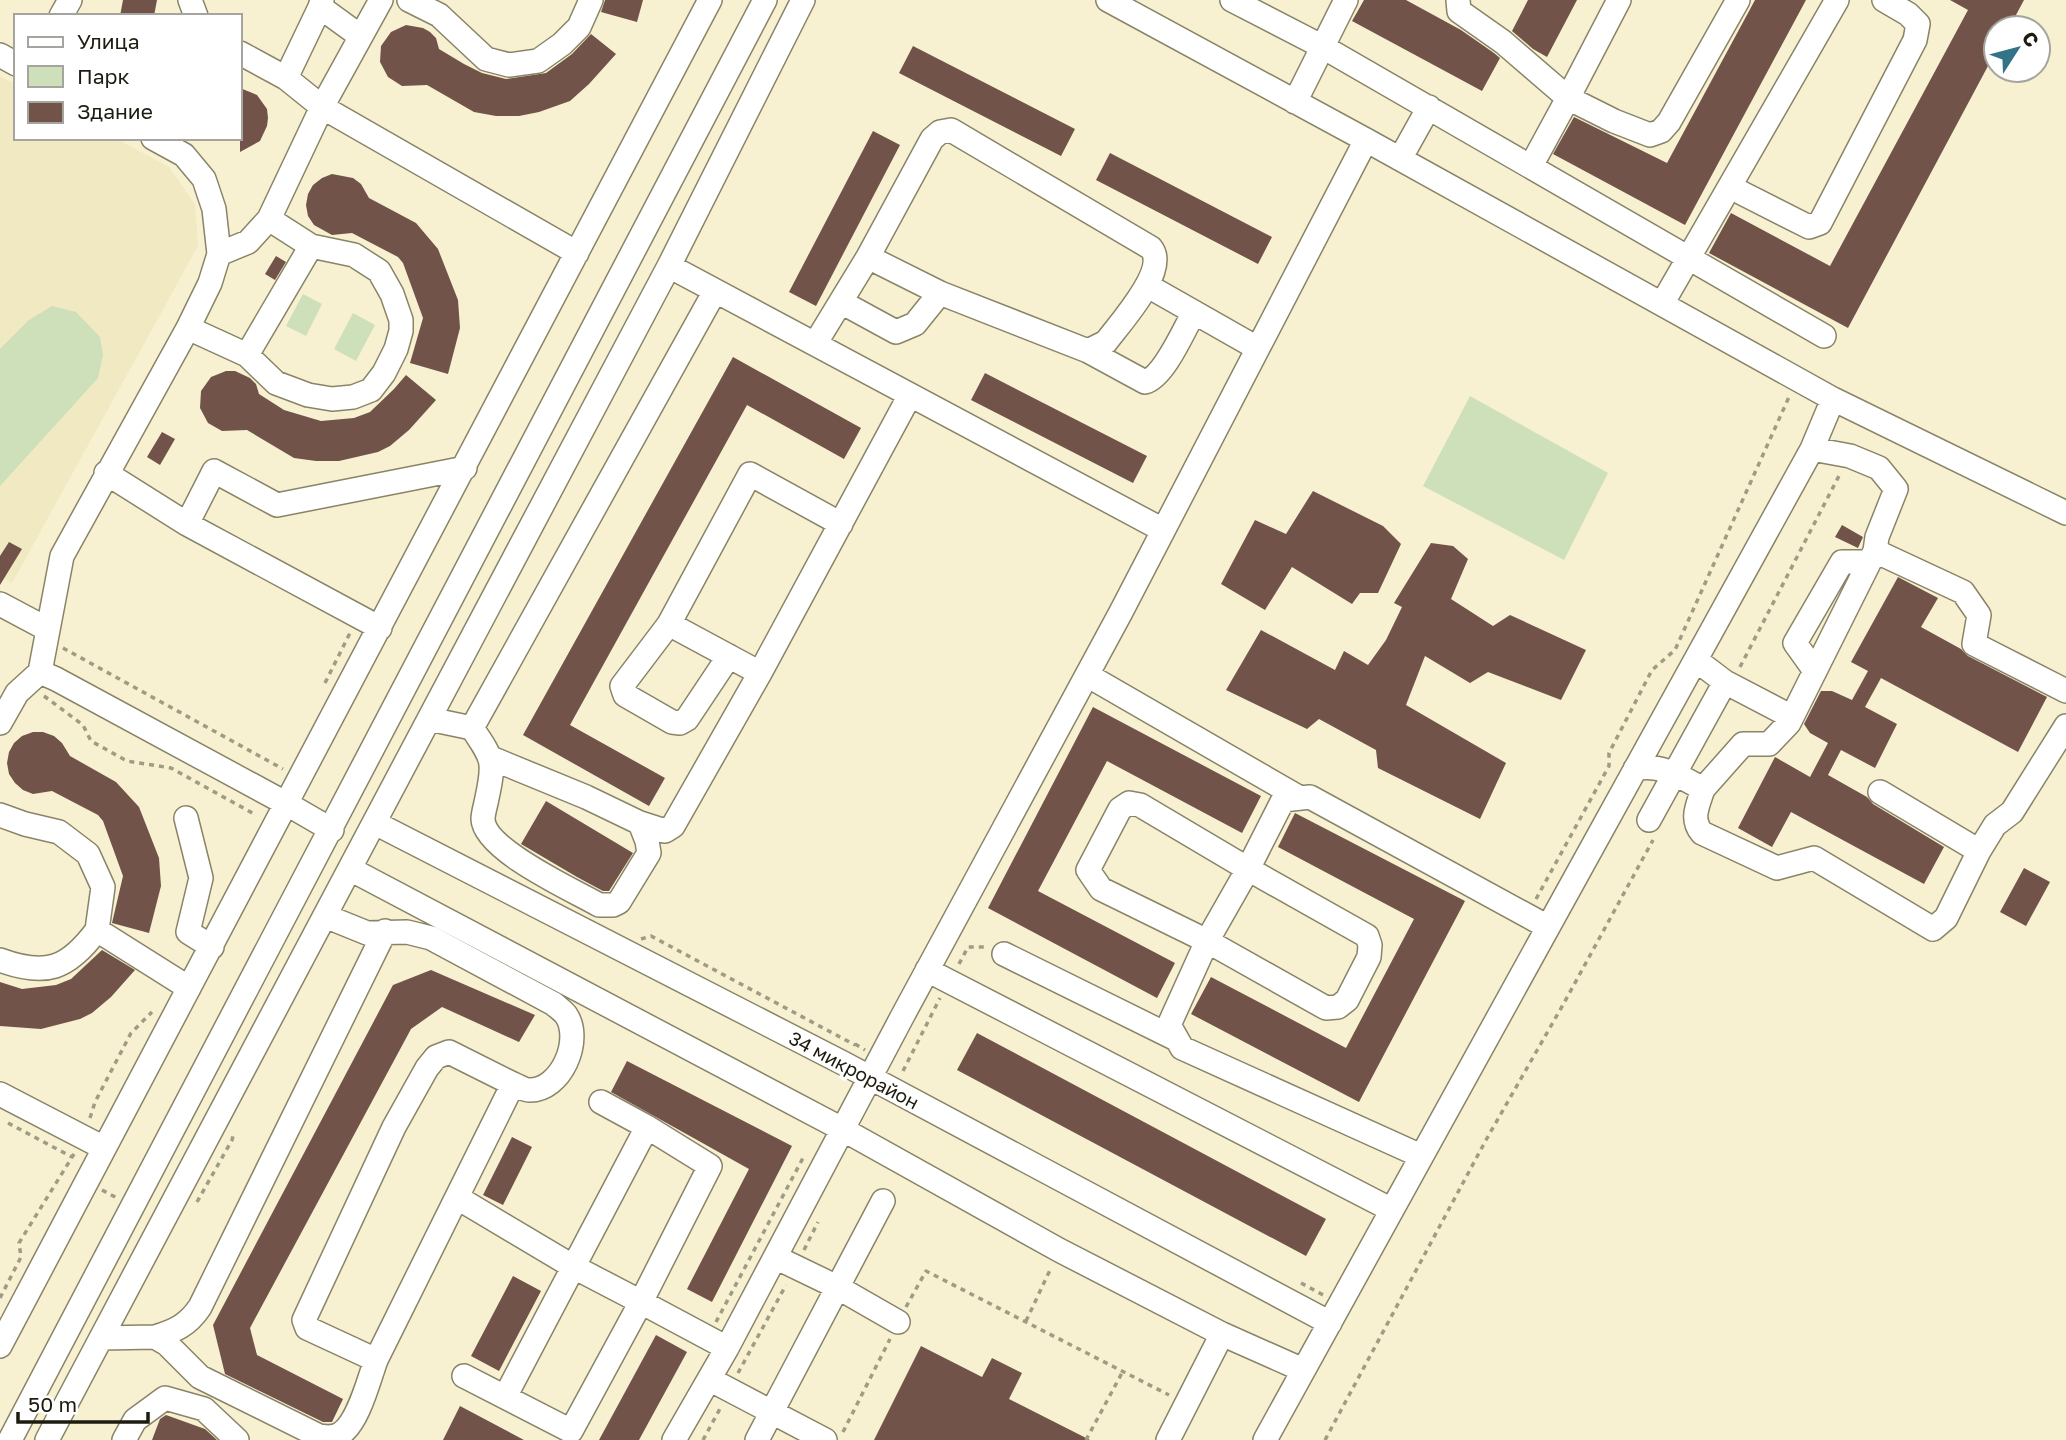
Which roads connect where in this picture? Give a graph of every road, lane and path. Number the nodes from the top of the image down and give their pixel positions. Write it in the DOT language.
graph roads {
  1 [pos="381,0"];
  2 [pos="409,0"];
  3 [pos="591,0"];
  4 [pos="765,0"];
  5 [pos="803,0"];
  6 [pos="1108,0"];
  7 [pos="1232,0"];
  8 [pos="1346,0"];
  9 [pos="1458,0"];
  10 [pos="1619,0"];
  11 [pos="1738,0"];
  12 [pos="1837,0"];
  13 [pos="1884,0"];
  14 [pos="708,2"];
  15 [pos="321,3"];
  16 [pos="443,8"];
  17 [pos="360,36"];
  18 [pos="1323,47"];
  19 [pos="242,54"];
  20 [pos="286,78"];
  21 [pos="1568,98"];
  22 [pos="1295,102"];
  23 [pos="322,107"];
  24 [pos="1429,107"];
  25 [pos="157,140"];
  26 [pos="1366,140"];
  27 [pos="1400,159"];
  28 [pos="1531,166"];
  29 [pos="1730,187"];
  30 [pos="269,219"];
  31 [pos="311,246"];
  32 [pos="577,253"];
  33 [pos="219,254"];
  34 [pos="868,257"];
  35 [pos="1688,259"];
  36 [pos="669,266"];
  37 [pos="1148,286"];
  38 [pos="715,291"];
  39 [pos="940,293"];
  40 [pos="841,302"];
  41 [pos="1662,304"];
  42 [pos="1194,312"];
  43 [pos="188,328"];
  44 [pos="1824,336"];
  45 [pos="815,344"];
  46 [pos="1257,348"];
  47 [pos="1088,351"];
  48 [pos="247,355"];
  49 [pos="1797,379"];
  50 [pos="910,395"];
  51 [pos="1833,399"];
  52 [pos="1812,449"];
  53 [pos="1850,456"];
  54 [pos="465,468"];
  55 [pos="106,473"];
  56 [pos="2066,513"];
  57 [pos="187,524"];
  58 [pos="841,524"];
  59 [pos="1163,530"];
  60 [pos="1872,556"];
  61 [pos="0,604"];
  62 [pos="669,624"];
  63 [pos="380,628"];
  64 [pos="47,629"];
  65 [pos="729,656"];
  66 [pos="1696,660"];
  67 [pos="760,673"];
  68 [pos="1087,675"];
  69 [pos="48,676"];
  70 [pos="1728,683"];
  71 [pos="8,689"];
  72 [pos="2066,691"];
  73 [pos="1792,717"];
  74 [pos="429,719"];
  75 [pos="0,723"];
  76 [pos="2066,726"];
  77 [pos="472,728"];
  78 [pos="491,758"];
  79 [pos="1635,769"];
  80 [pos="1673,773"];
  81 [pos="301,778"];
  82 [pos="1703,789"];
  83 [pos="1880,792"];
  84 [pos="1300,798"];
  85 [pos="287,804"];
  86 [pos="0,815"];
  87 [pos="256,815"];
  88 [pos="186,818"];
  89 [pos="375,823"];
  90 [pos="640,823"];
  91 [pos="1651,829"];
  92 [pos="331,831"];
  93 [pos="1979,851"];
  94 [pos="350,869"];
  95 [pos="1248,869"];
  96 [pos="325,916"];
  97 [pos="1527,916"];
  98 [pos="1548,928"];
  99 [pos="97,930"];
  100 [pos="385,931"];
  101 [pos="1207,941"];
  102 [pos="212,947"];
  103 [pos="1004,954"];
  104 [pos="0,960"];
  105 [pos="927,970"];
  106 [pos="190,988"];
  107 [pos="1176,1039"];
  108 [pos="870,1079"];
  109 [pos="513,1084"];
  110 [pos="0,1094"];
  111 [pos="601,1102"];
  112 [pos="0,1118"];
  113 [pos="647,1127"];
  114 [pos="842,1129"];
  115 [pos="104,1149"];
  116 [pos="804,1156"];
  117 [pos="1421,1156"];
  118 [pos="91,1176"];
  119 [pos="458,1198"];
  120 [pos="883,1201"];
  121 [pos="133,1207"];
  122 [pos="1392,1210"];
  123 [pos="819,1220"];
  124 [pos="1059,1250"];
  125 [pos="775,1257"];
  126 [pos="572,1266"];
  127 [pos="796,1267"];
  128 [pos="837,1287"];
  129 [pos="641,1302"];
  130 [pos="1026,1321"];
  131 [pos="898,1322"];
  132 [pos="1329,1322"];
  133 [pos="1222,1334"];
  134 [pos="2,1337"];
  135 [pos="155,1337"];
  136 [pos="101,1338"];
  137 [pos="717,1343"];
  138 [pos="376,1360"];
  139 [pos="1303,1370"];
  140 [pos="1123,1371"];
  141 [pos="464,1376"];
  142 [pos="709,1379"];
  143 [pos="729,1390"];
  144 [pos="505,1397"];
  145 [pos="1187,1404"];
  146 [pos="771,1413"];
  147 [pos="10,1440"];
  148 [pos="47,1440"];
  149 [pos="124,1440"];
  150 [pos="237,1440"];
  151 [pos="674,1440"];
  152 [pos="703,1440"];
  153 [pos="757,1440"];
  154 [pos="825,1440"];
  155 [pos="839,1440"];
  156 [pos="1086,1440"];
  157 [pos="1168,1440"];
  158 [pos="1265,1440"];
  159 [pos="1325,1440"];
  1 -- 17 [label="street"];
  2 -- 16 [label="street"];
  3 -- 16 [label="street"];
  4 -- 92 [label="street"];
  5 -- 36 [label="street"];
  6 -- 22 [label="street"];
  7 -- 18 [label="street"];
  8 -- 18 [label="street"];
  9 -- 21 [label="street"];
  10 -- 21 [label="street"];
  11 -- 21 [label="street"];
  12 -- 29 [label="street"];
  13 -- 29 [label="street"];
  14 -- 32 [label="street"];
  15 -- 17 [label="street"];
  15 -- 20 [label="street"];
  17 -- 23 [label="street"];
  18 -- 22 [label="street"];
  18 -- 24 [label="street"];
  19 -- 20 [label="street"];
  20 -- 23 [label="street"];
  21 -- 28 [label="street"];
  22 -- 26 [label="street"];
  23 -- 30 [label="street"];
  23 -- 32 [label="street"];
  24 -- 27 [label="street"];
  24 -- 28 [label="street"];
  25 -- 33 [label="street"];
  26 -- 27 [label="street"];
  26 -- 46 [label="street"];
  27 -- 41 [label="street"];
  28 -- 35 [label="street"];
  29 -- 35 [label="street"];
  30 -- 31 [label="street"];
  30 -- 33 [label="street"];
  31 -- 48 [label="street"];
  31 -- 48 [label="street"];
  32 -- 54 [label="street"];
  33 -- 43 [label="street"];
  34 -- 37 [label="street"];
  34 -- 39 [label="street"];
  34 -- 40 [label="street"];
  35 -- 41 [label="street"];
  35 -- 44 [label="street"];
  36 -- 38 [label="street"];
  36 -- 74 [label="street"];
  37 -- 42 [label="street"];
  37 -- 47 [label="street"];
  38 -- 45 [label="street"];
  38 -- 77 [label="street"];
  39 -- 40 [label="street"];
  39 -- 47 [label="street"];
  40 -- 45 [label="street"];
  41 -- 49 [label="street"];
  42 -- 46 [label="street"];
  42 -- 47 [label="street"];
  43 -- 48 [label="street"];
  43 -- 55 [label="street"];
  45 -- 50 [label="street"];
  46 -- 59 [label="street"];
  49 -- 51 [label="street"];
  49 -- 97 [label="path"];
  50 -- 58 [label="street"];
  50 -- 59 [label="street"];
  51 -- 52 [label="street"];
  51 -- 56 [label="street"];
  52 -- 53 [label="street"];
  52 -- 66 [label="street"];
  53 -- 60 [label="street"];
  53 -- 70 [label="path"];
  54 -- 57 [label="street"];
  54 -- 63 [label="street"];
  55 -- 57 [label="street"];
  55 -- 64 [label="street"];
  57 -- 63 [label="street"];
  58 -- 62 [label="street"];
  58 -- 67 [label="street"];
  59 -- 68 [label="street"];
  60 -- 72 [label="street"];
  60 -- 73 [label="street"];
  61 -- 64 [label="street"];
  62 -- 65 [label="street"];
  62 -- 65 [label="street"];
  63 -- 81 [label="street"];
  64 -- 69 [label="street"];
  65 -- 67 [label="street"];
  66 -- 70 [label="street"];
  66 -- 79 [label="street"];
  67 -- 90 [label="street"];
  68 -- 84 [label="street"];
  68 -- 105 [label="street"];
  69 -- 71 [label="street"];
  69 -- 81 [label="path"];
  69 -- 85 [label="street"];
  69 -- 87 [label="path"];
  70 -- 73 [label="street"];
  70 -- 80 [label="street"];
  71 -- 75 [label="street"];
  73 -- 82 [label="street"];
  74 -- 77 [label="street"];
  74 -- 89 [label="street"];
  76 -- 93 [label="street"];
  77 -- 78 [label="street"];
  78 -- 90 [label="street"];
  78 -- 90 [label="street"];
  79 -- 80 [label="street"];
  79 -- 98 [label="street"];
  80 -- 82 [label="street"];
  80 -- 91 [label="street"];
  81 -- 85 [label="street"];
  82 -- 93 [label="street"];
  83 -- 93 [label="street"];
  84 -- 95 [label="street"];
  84 -- 97 [label="street"];
  85 -- 92 [label="street"];
  85 -- 102 [label="street"];
  86 -- 99 [label="street"];
  88 -- 102 [label="street"];
  89 -- 94 [label="street"];
  89 -- 108 [label="street, 34 микрорайон"];
  91 -- 159 [label="path"];
  92 -- 121 [label="street"];
  94 -- 96 [label="street"];
  94 -- 114 [label="street"];
  95 -- 101 [label="street"];
  95 -- 101 [label="street"];
  95 -- 101 [label="street"];
  96 -- 100 [label="street"];
  96 -- 136 [label="street"];
  97 -- 98 [label="street"];
  98 -- 117 [label="street"];
  99 -- 104 [label="street"];
  99 -- 106 [label="street"];
  100 -- 109 [label="street"];
  100 -- 135 [label="street"];
  101 -- 107 [label="street"];
  102 -- 106 [label="street"];
  103 -- 107 [label="street"];
  105 -- 108 [label="street"];
  105 -- 122 [label="street"];
  106 -- 115 [label="street"];
  107 -- 117 [label="street"];
  108 -- 114 [label="street"];
  108 -- 132 [label="street, 34 микрорайон"];
  109 -- 119 [label="street"];
  109 -- 138 [label="street"];
  110 -- 115 [label="street"];
  111 -- 113 [label="street"];
  112 -- 118 [label="path"];
  113 -- 126 [label="street"];
  113 -- 129 [label="street"];
  114 -- 124 [label="street"];
  114 -- 125 [label="street"];
  115 -- 118 [label="street"];
  116 -- 137 [label="path"];
  117 -- 122 [label="street"];
  118 -- 121 [label="path"];
  118 -- 134 [label="street"];
  119 -- 126 [label="street"];
  119 -- 138 [label="street"];
  120 -- 128 [label="street"];
  121 -- 147 [label="street"];
  122 -- 132 [label="street"];
  123 -- 127 [label="path"];
  124 -- 130 [label="path"];
  124 -- 133 [label="street"];
  125 -- 127 [label="street"];
  125 -- 137 [label="street"];
  126 -- 129 [label="street"];
  126 -- 144 [label="street"];
  127 -- 128 [label="street"];
  127 -- 143 [label="path"];
  128 -- 131 [label="street"];
  128 -- 146 [label="street"];
  129 -- 137 [label="street"];
  129 -- 144 [label="street"];
  130 -- 131 [label="path"];
  130 -- 140 [label="path"];
  131 -- 155 [label="path"];
  132 -- 139 [label="street"];
  133 -- 139 [label="street"];
  133 -- 145 [label="street"];
  135 -- 136 [label="street"];
  135 -- 138 [label="street"];
  136 -- 148 [label="street"];
  137 -- 142 [label="street"];
  139 -- 158 [label="street"];
  140 -- 145 [label="path"];
  140 -- 156 [label="path"];
  141 -- 144 [label="street"];
  142 -- 143 [label="street"];
  142 -- 151 [label="street"];
  143 -- 146 [label="street"];
  143 -- 152 [label="path"];
  145 -- 157 [label="street"];
  146 -- 153 [label="street"];
  146 -- 154 [label="street"];
  149 -- 150 [label="street"];
}
